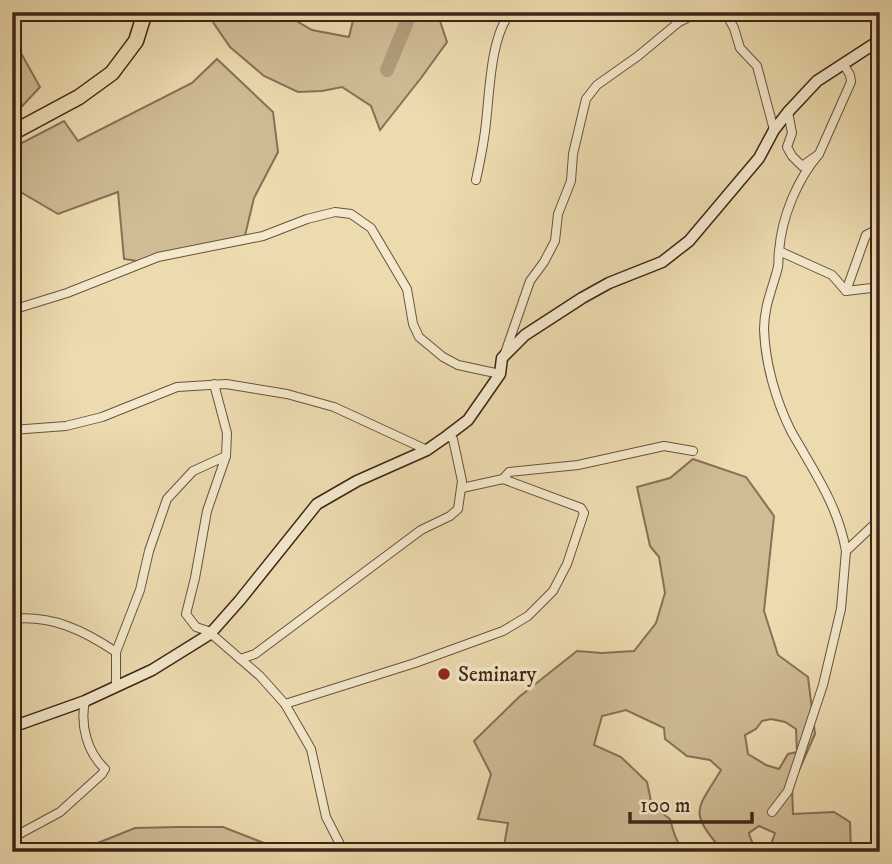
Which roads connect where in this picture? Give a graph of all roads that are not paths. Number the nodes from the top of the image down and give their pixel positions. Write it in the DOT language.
graph roads {
  1 [pos="145,12"];
  2 [pos="511,12"];
  3 [pos="699,12"];
  4 [pos="725,12"];
  5 [pos="880,40"];
  6 [pos="844,65"];
  7 [pos="788,112"];
  8 [pos="774,130"];
  9 [pos="12,132"];
  10 [pos="819,154"];
  11 [pos="476,180"];
  12 [pos="880,228"];
  13 [pos="779,251"];
  14 [pos="880,288"];
  15 [pos="846,291"];
  16 [pos="12,310"];
  17 [pos="502,358"];
  18 [pos="500,374"];
  19 [pos="214,384"];
  20 [pos="12,430"];
  21 [pos="447,436"];
  22 [pos="427,450"];
  23 [pos="694,451"];
  24 [pos="226,456"];
  25 [pos="503,479"];
  26 [pos="462,488"];
  27 [pos="880,519"];
  28 [pos="846,551"];
  29 [pos="12,619"];
  30 [pos="210,634"];
  31 [pos="116,652"];
  32 [pos="240,659"];
  33 [pos="116,686"];
  34 [pos="85,701"];
  35 [pos="285,704"];
  36 [pos="12,712"];
  37 [pos="16,726"];
  38 [pos="772,812"];
  39 [pos="12,838"];
  40 [pos="344,852"];
  1 -- 9 [label="highway"];
  2 -- 11 [label="street"];
  3 -- 17 [label="street"];
  4 -- 8 [label="street"];
  5 -- 6 [label="main road"];
  6 -- 7 [label="main road"];
  6 -- 10 [label="street"];
  7 -- 8 [label="main road"];
  7 -- 10 [label="street"];
  8 -- 17 [label="main road"];
  10 -- 13 [label="street"];
  12 -- 15 [label="street"];
  13 -- 15 [label="street"];
  13 -- 28 [label="street"];
  14 -- 15 [label="street"];
  16 -- 18 [label="street"];
  17 -- 18 [label="main road"];
  18 -- 21 [label="main road"];
  19 -- 20 [label="street"];
  19 -- 22 [label="street"];
  19 -- 24 [label="street"];
  21 -- 22 [label="main road"];
  21 -- 26 [label="street"];
  22 -- 30 [label="main road"];
  23 -- 25 [label="street"];
  24 -- 30 [label="street"];
  24 -- 31 [label="street"];
  25 -- 26 [label="street"];
  25 -- 35 [label="street"];
  26 -- 32 [label="street"];
  27 -- 28 [label="street"];
  28 -- 38 [label="street"];
  29 -- 31 [label="street"];
  30 -- 32 [label="street"];
  30 -- 33 [label="main road"];
  31 -- 33 [label="street"];
  32 -- 35 [label="street"];
  33 -- 34 [label="main road"];
  34 -- 37 [label="main road"];
  34 -- 39 [label="street"];
  35 -- 40 [label="street"];
  36 -- 37 [label="street"];
}
